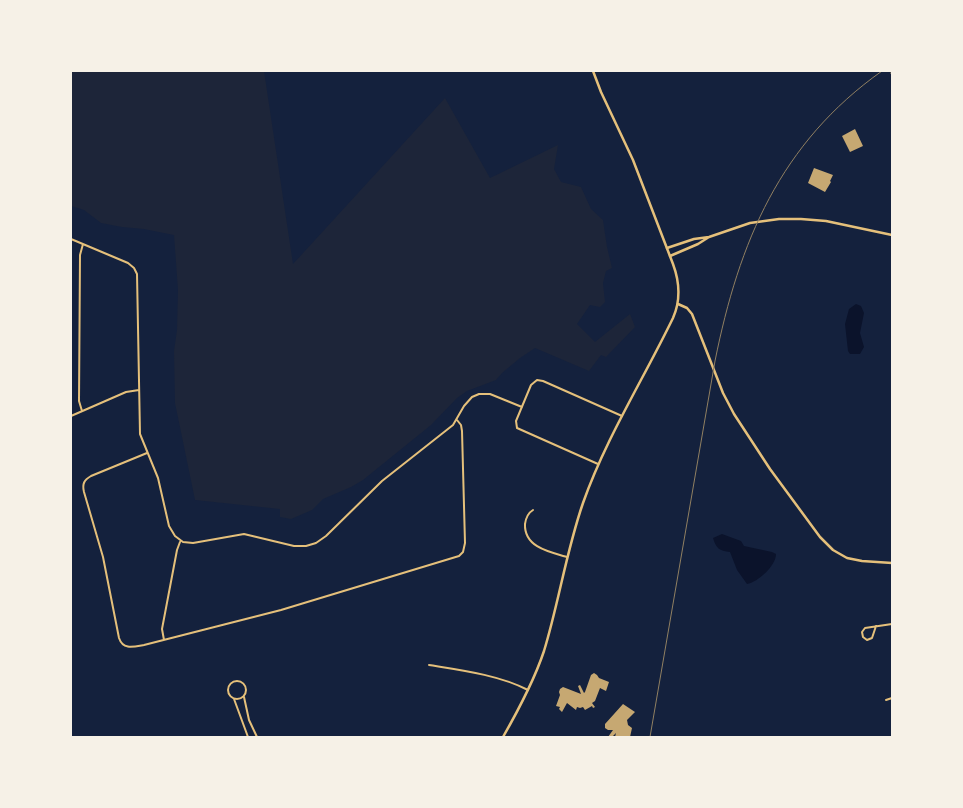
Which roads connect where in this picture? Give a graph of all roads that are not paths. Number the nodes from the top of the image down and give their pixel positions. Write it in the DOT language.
graph roads {
  1 [pos="593,71"];
  2 [pos="892,235"];
  3 [pos="709,236"];
  4 [pos="71,240"];
  5 [pos="83,244"];
  6 [pos="667,248"];
  7 [pos="670,256"];
  8 [pos="678,304"];
  9 [pos="139,390"];
  10 [pos="522,407"];
  11 [pos="82,411"];
  12 [pos="71,416"];
  13 [pos="622,416"];
  14 [pos="458,420"];
  15 [pos="147,453"];
  16 [pos="598,465"];
  17 [pos="533,510"];
  18 [pos="180,541"];
  19 [pos="567,557"];
  20 [pos="892,563"];
  21 [pos="892,624"];
  22 [pos="876,626"];
  23 [pos="164,640"];
  24 [pos="428,665"];
  25 [pos="528,690"];
  26 [pos="244,696"];
  27 [pos="892,698"];
  28 [pos="234,699"];
  29 [pos="886,700"];
  30 [pos="248,737"];
  31 [pos="257,737"];
  32 [pos="503,737"];
  1 -- 6 [label="main road"];
  2 -- 3 [label="main road"];
  3 -- 6 [label="main road"];
  3 -- 7 [label="main road"];
  4 -- 5 [label="street"];
  5 -- 9 [label="street"];
  5 -- 11 [label="street"];
  6 -- 7 [label="main road"];
  7 -- 8 [label="main road"];
  8 -- 13 [label="main road"];
  8 -- 20 [label="main road"];
  9 -- 11 [label="street"];
  9 -- 15 [label="street"];
  10 -- 13 [label="street"];
  10 -- 14 [label="street"];
  10 -- 16 [label="street"];
  11 -- 12 [label="street"];
  13 -- 16 [label="main road"];
  14 -- 18 [label="street"];
  14 -- 23 [label="street"];
  15 -- 18 [label="street"];
  15 -- 23 [label="street"];
  16 -- 19 [label="main road"];
  17 -- 19 [label="street"];
  18 -- 23 [label="street"];
  19 -- 25 [label="main road"];
  21 -- 22 [label="street"];
  22 -- 22 [label="street"];
  24 -- 25 [label="street"];
  25 -- 32 [label="main road"];
  26 -- 28 [label="street"];
  26 -- 28 [label="street"];
  26 -- 31 [label="street"];
  27 -- 29 [label="street"];
  28 -- 30 [label="street"];
}
